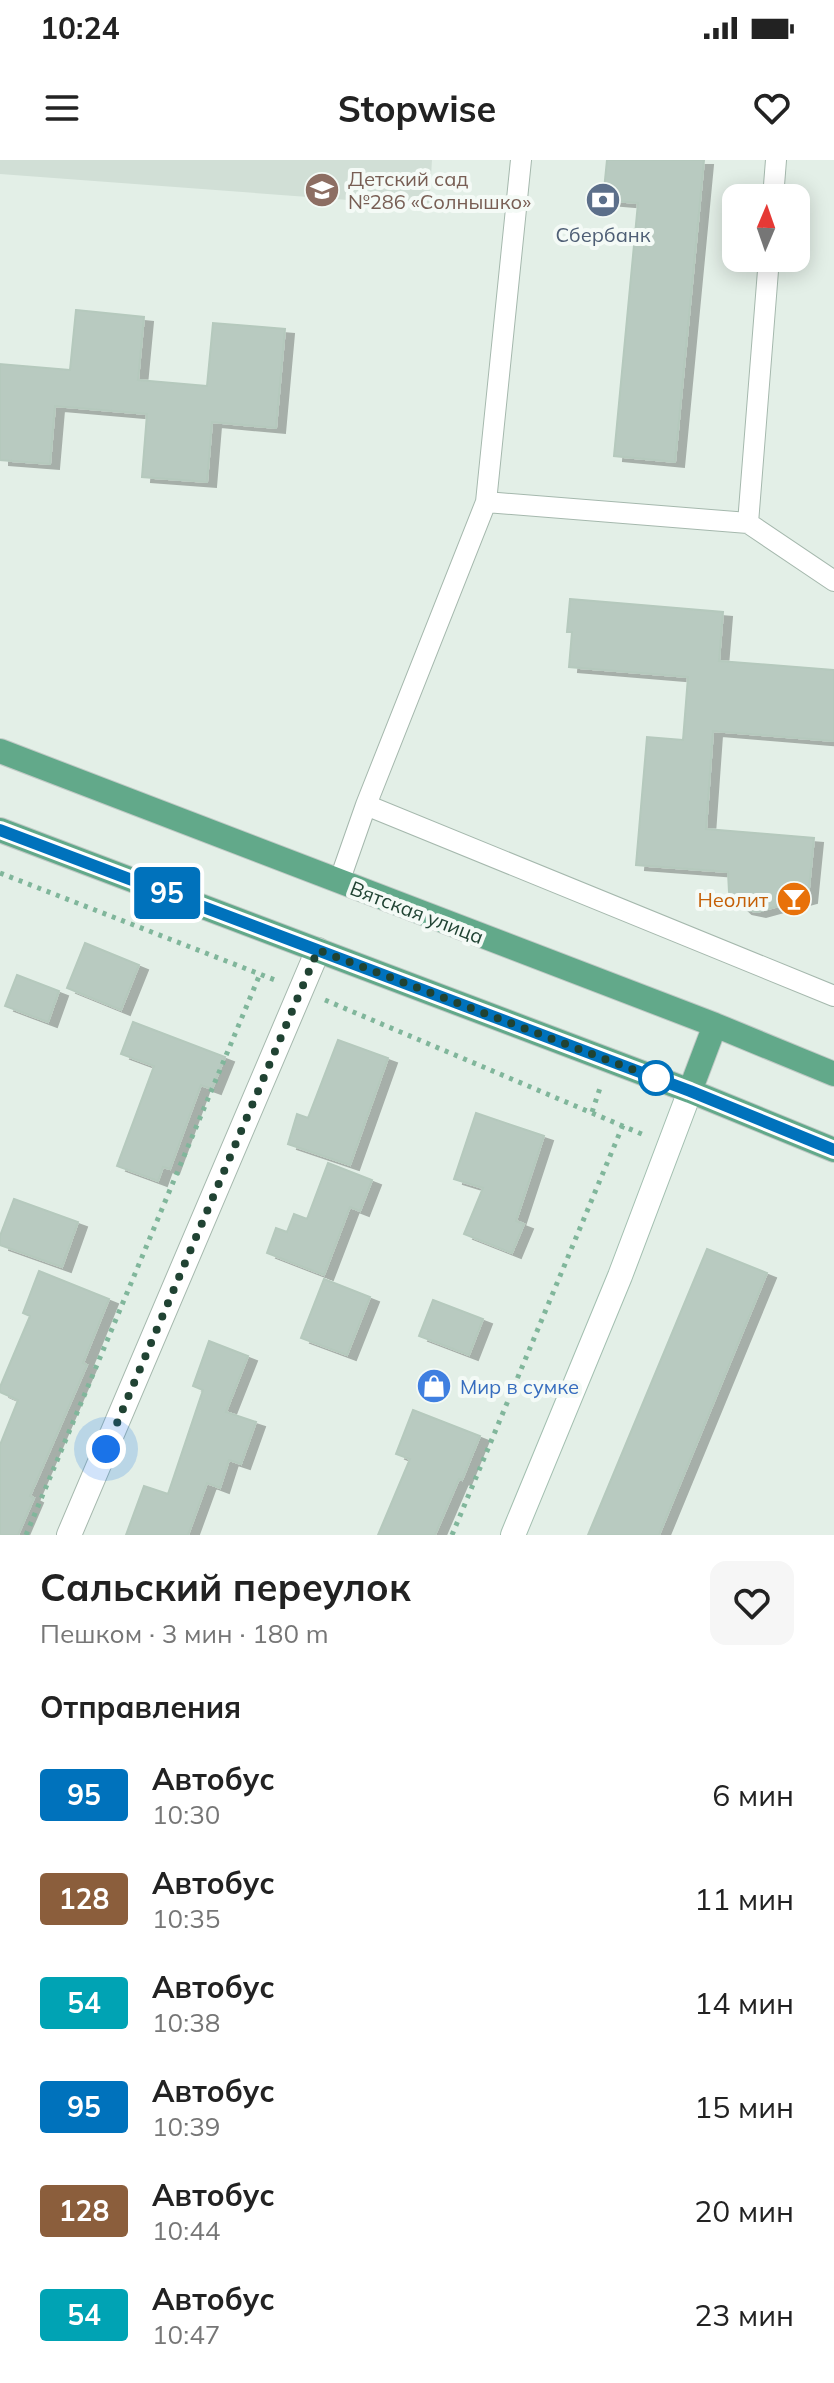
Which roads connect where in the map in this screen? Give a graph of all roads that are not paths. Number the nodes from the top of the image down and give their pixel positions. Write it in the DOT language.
graph roads {
  1 [pos="521,160"];
  2 [pos="776,160"];
  3 [pos="774,184"];
  4 [pos="768,272"];
  5 [pos="486,502"];
  6 [pos="748,523"];
  7 [pos="834,581"];
  8 [pos="0,751"];
  9 [pos="366,805"];
  10 [pos="0,830"];
  11 [pos="339,882"];
  12 [pos="318,950"];
  13 [pos="834,996"];
  14 [pos="715,1025"];
  15 [pos="834,1074"];
  16 [pos="690,1091"];
  17 [pos="834,1150"];
  18 [pos="69,1535"];
  19 [pos="513,1535"];
  1 -- 5 [label="lane"];
  2 -- 3 [label="lane"];
  4 -- 6 [label="lane"];
  5 -- 6 [label="lane"];
  5 -- 9 [label="lane"];
  6 -- 7 [label="lane"];
  8 -- 11 [label="main road, Вятская улица"];
  9 -- 11 [label="lane"];
  9 -- 13 [label="lane"];
  10 -- 12 [label="main road"];
  11 -- 14 [label="main road, Вятская улица"];
  12 -- 16 [label="main road"];
  12 -- 18 [label="street"];
  14 -- 15 [label="main road, Вятская улица"];
  14 -- 16 [label="main road"];
  16 -- 17 [label="main road"];
  16 -- 19 [label="street"];
}
